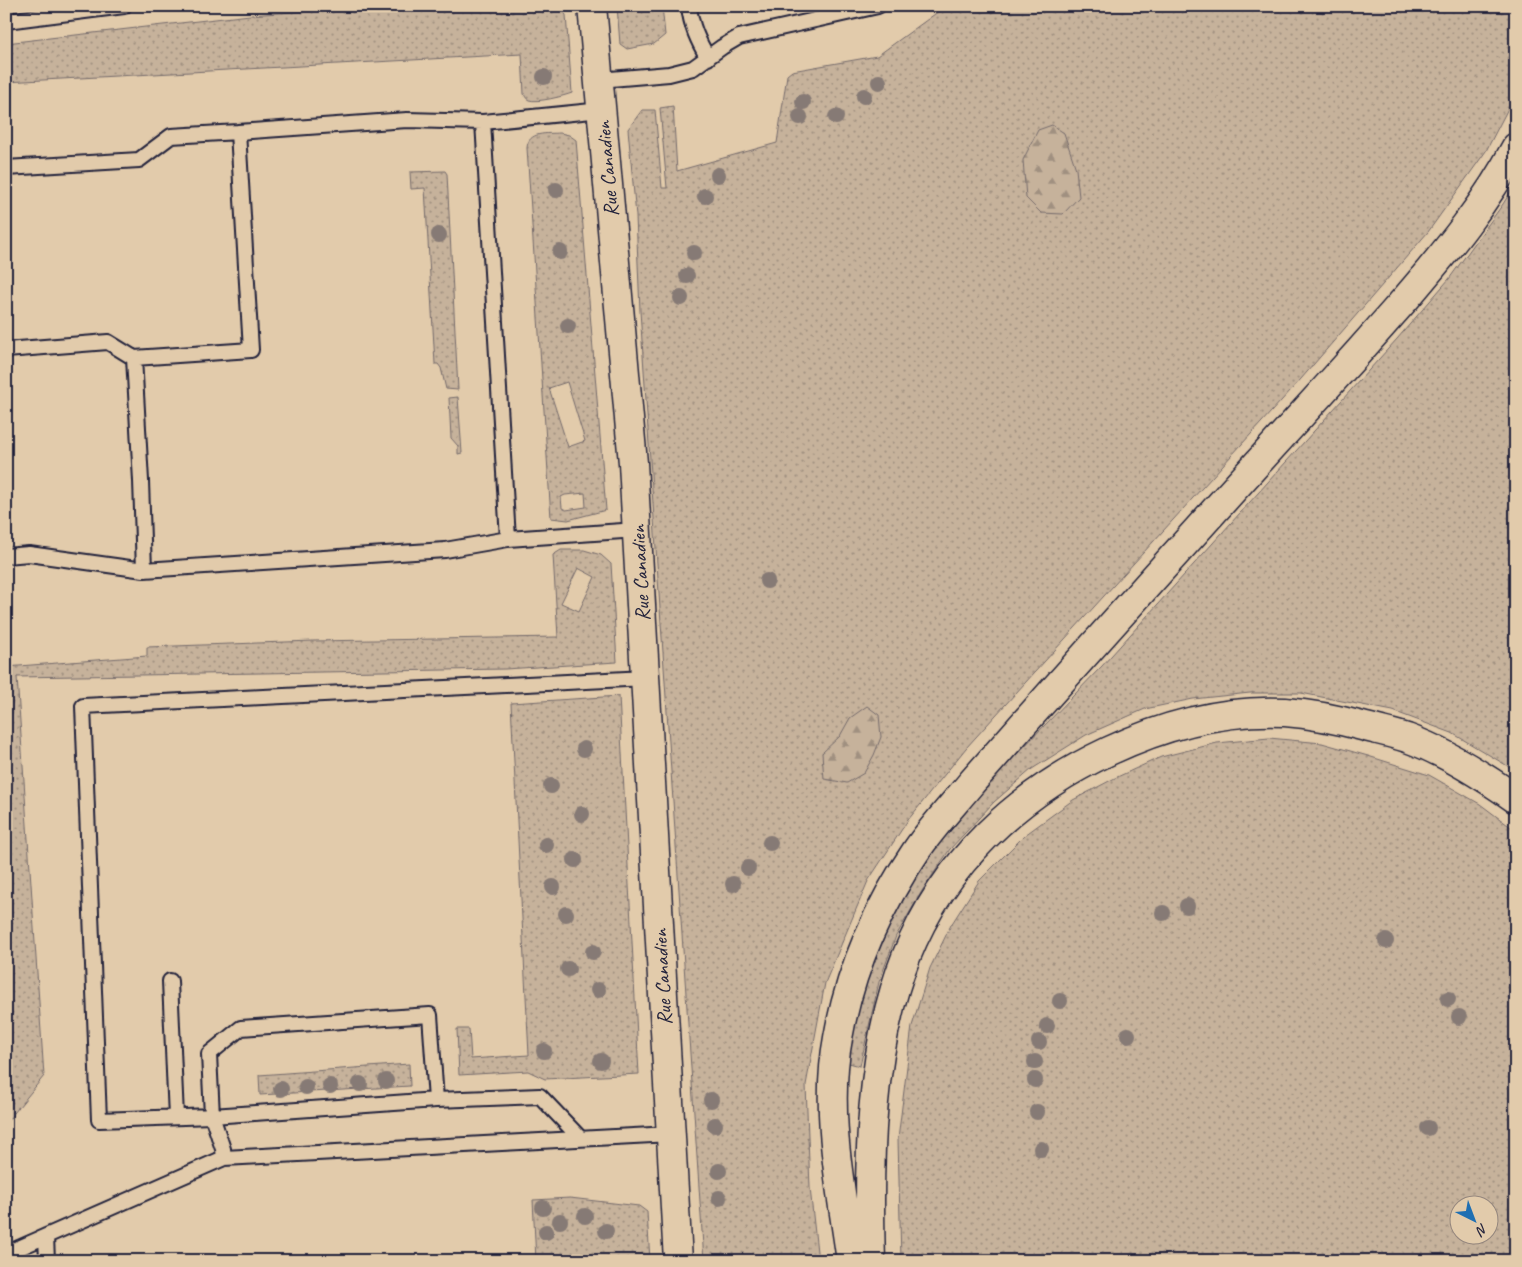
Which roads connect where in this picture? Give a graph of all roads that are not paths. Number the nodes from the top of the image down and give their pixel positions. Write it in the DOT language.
graph roads {
  1 [pos="124,6"];
  2 [pos="592,6"];
  3 [pos="689,6"];
  4 [pos="878,6"];
  5 [pos="77,9"];
  6 [pos="6,21"];
  7 [pos="708,58"];
  8 [pos="599,80"];
  9 [pos="602,110"];
  10 [pos="483,122"];
  11 [pos="238,132"];
  12 [pos="1516,147"];
  13 [pos="6,168"];
  14 [pos="6,350"];
  15 [pos="134,358"];
  16 [pos="637,530"];
  17 [pos="508,538"];
  18 [pos="6,556"];
  19 [pos="144,570"];
  20 [pos="646,678"];
  21 [pos="1516,798"];
  22 [pos="170,981"];
  23 [pos="436,1100"];
  24 [pos="212,1116"];
  25 [pos="176,1117"];
  26 [pos="671,1134"];
  27 [pos="580,1138"];
  28 [pos="224,1158"];
  29 [pos="46,1236"];
  30 [pos="6,1252"];
  31 [pos="47,1261"];
  32 [pos="678,1261"];
  33 [pos="851,1261"];
  34 [pos="871,1261"];
  1 -- 5 [label="lane"];
  2 -- 8 [label="main road, Rue Canadien"];
  3 -- 7 [label="lane"];
  4 -- 7 [label="lane"];
  5 -- 6 [label="lane"];
  7 -- 8 [label="lane"];
  8 -- 9 [label="main road, Rue Canadien"];
  9 -- 10 [label="lane"];
  9 -- 16 [label="main road, Rue Canadien"];
  10 -- 11 [label="lane"];
  10 -- 17 [label="lane"];
  11 -- 13 [label="lane"];
  11 -- 15 [label="lane"];
  12 -- 33 [label="main road"];
  14 -- 15 [label="lane"];
  15 -- 19 [label="lane"];
  16 -- 17 [label="lane"];
  16 -- 20 [label="main road, Rue Canadien"];
  17 -- 19 [label="lane"];
  18 -- 19 [label="lane"];
  20 -- 25 [label="lane"];
  20 -- 26 [label="main road, Rue Canadien"];
  21 -- 34 [label="main road"];
  22 -- 25 [label="lane"];
  23 -- 24 [label="lane"];
  23 -- 24 [label="lane"];
  23 -- 27 [label="lane"];
  24 -- 25 [label="lane"];
  24 -- 28 [label="lane"];
  26 -- 27 [label="lane"];
  26 -- 32 [label="main road, Rue Canadien"];
  27 -- 28 [label="lane"];
  28 -- 29 [label="lane"];
  29 -- 30 [label="lane"];
  29 -- 31 [label="lane"];
}
